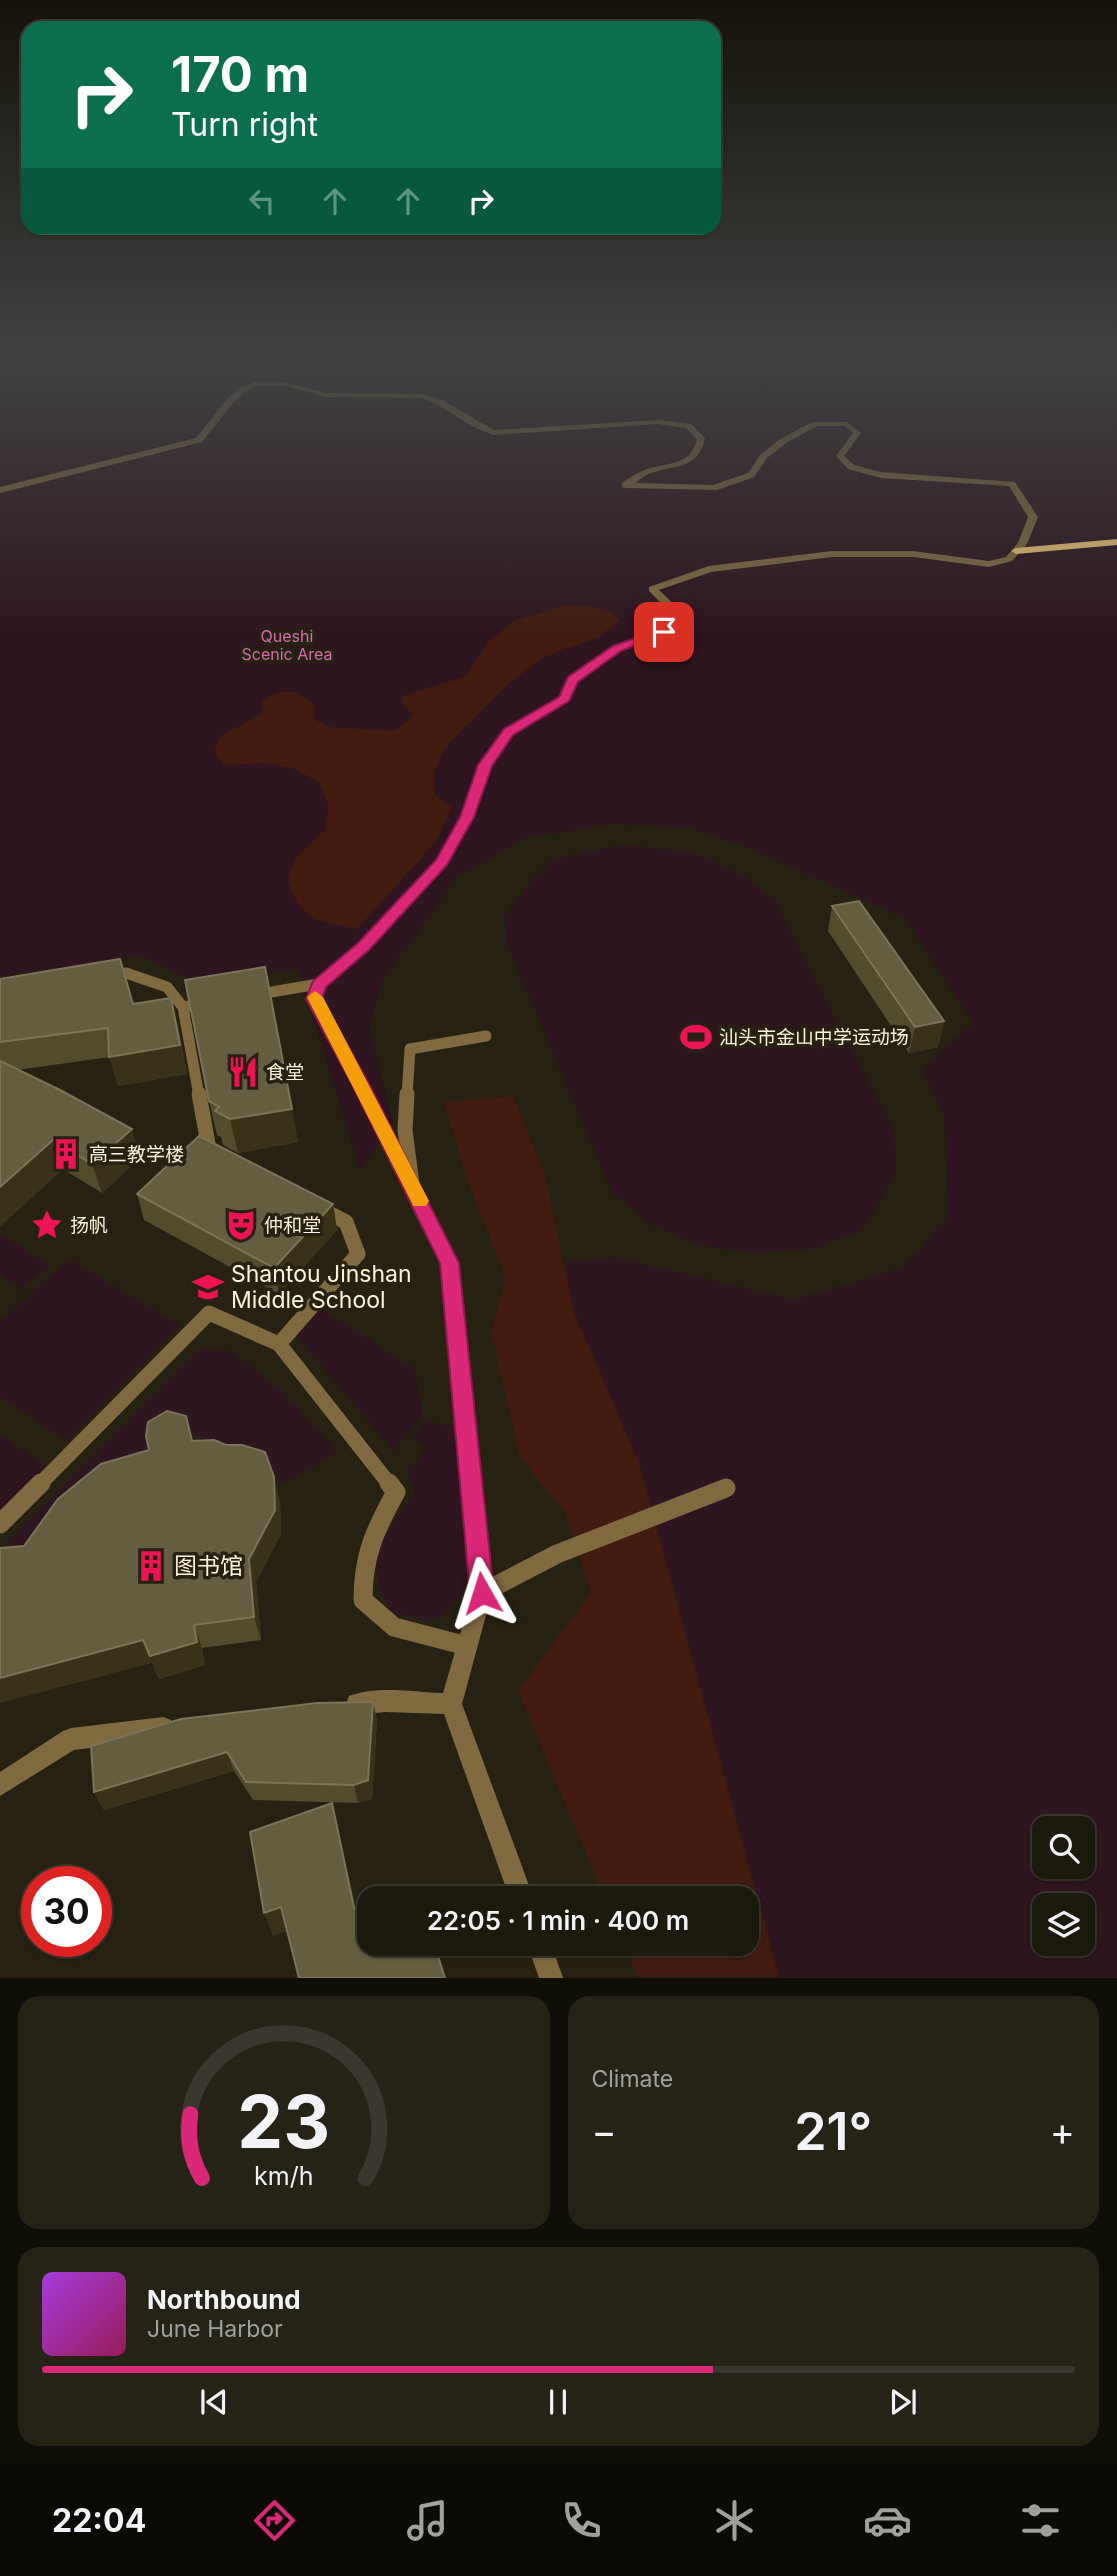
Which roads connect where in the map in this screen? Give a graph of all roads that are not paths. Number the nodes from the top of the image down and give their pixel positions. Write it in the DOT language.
graph roads {
  1 [pos="164,450"];
  2 [pos="698,450"];
  3 [pos="771,450"];
  4 [pos="844,450"];
  5 [pos="0,490"];
  6 [pos="1117,542"];
  7 [pos="1016,551"];
  8 [pos="87,978"];
  9 [pos="318,984"];
  10 [pos="183,1007"];
  11 [pos="486,1036"];
  12 [pos="220,1155"];
  13 [pos="412,1184"];
  14 [pos="312,1204"];
  15 [pos="279,1344"];
  16 [pos="726,1488"];
  17 [pos="0,1524"];
  18 [pos="482,1593"];
  19 [pos="467,1646"];
  20 [pos="451,1704"];
  21 [pos="330,1708"];
  22 [pos="180,1726"];
  23 [pos="0,1785"];
  24 [pos="517,1886"];
  25 [pos="543,1956"];
  26 [pos="551,1978"];
  1 -- 5 [label="street"];
  2 -- 3 [label="street"];
  4 -- 7 [label="street"];
  6 -- 7 [label="street"];
  7 -- 9 [label="street"];
  8 -- 10 [label="lane"];
  9 -- 10 [label="lane"];
  9 -- 13 [label="street"];
  10 -- 12 [label="lane"];
  11 -- 13 [label="lane"];
  13 -- 18 [label="street"];
  14 -- 15 [label="lane"];
  15 -- 17 [label="lane"];
  15 -- 19 [label="lane"];
  16 -- 18 [label="lane"];
  18 -- 19 [label="street"];
  19 -- 20 [label="street"];
  20 -- 21 [label="street"];
  20 -- 24 [label="street"];
  22 -- 23 [label="street"];
  25 -- 26 [label="street"];
}
